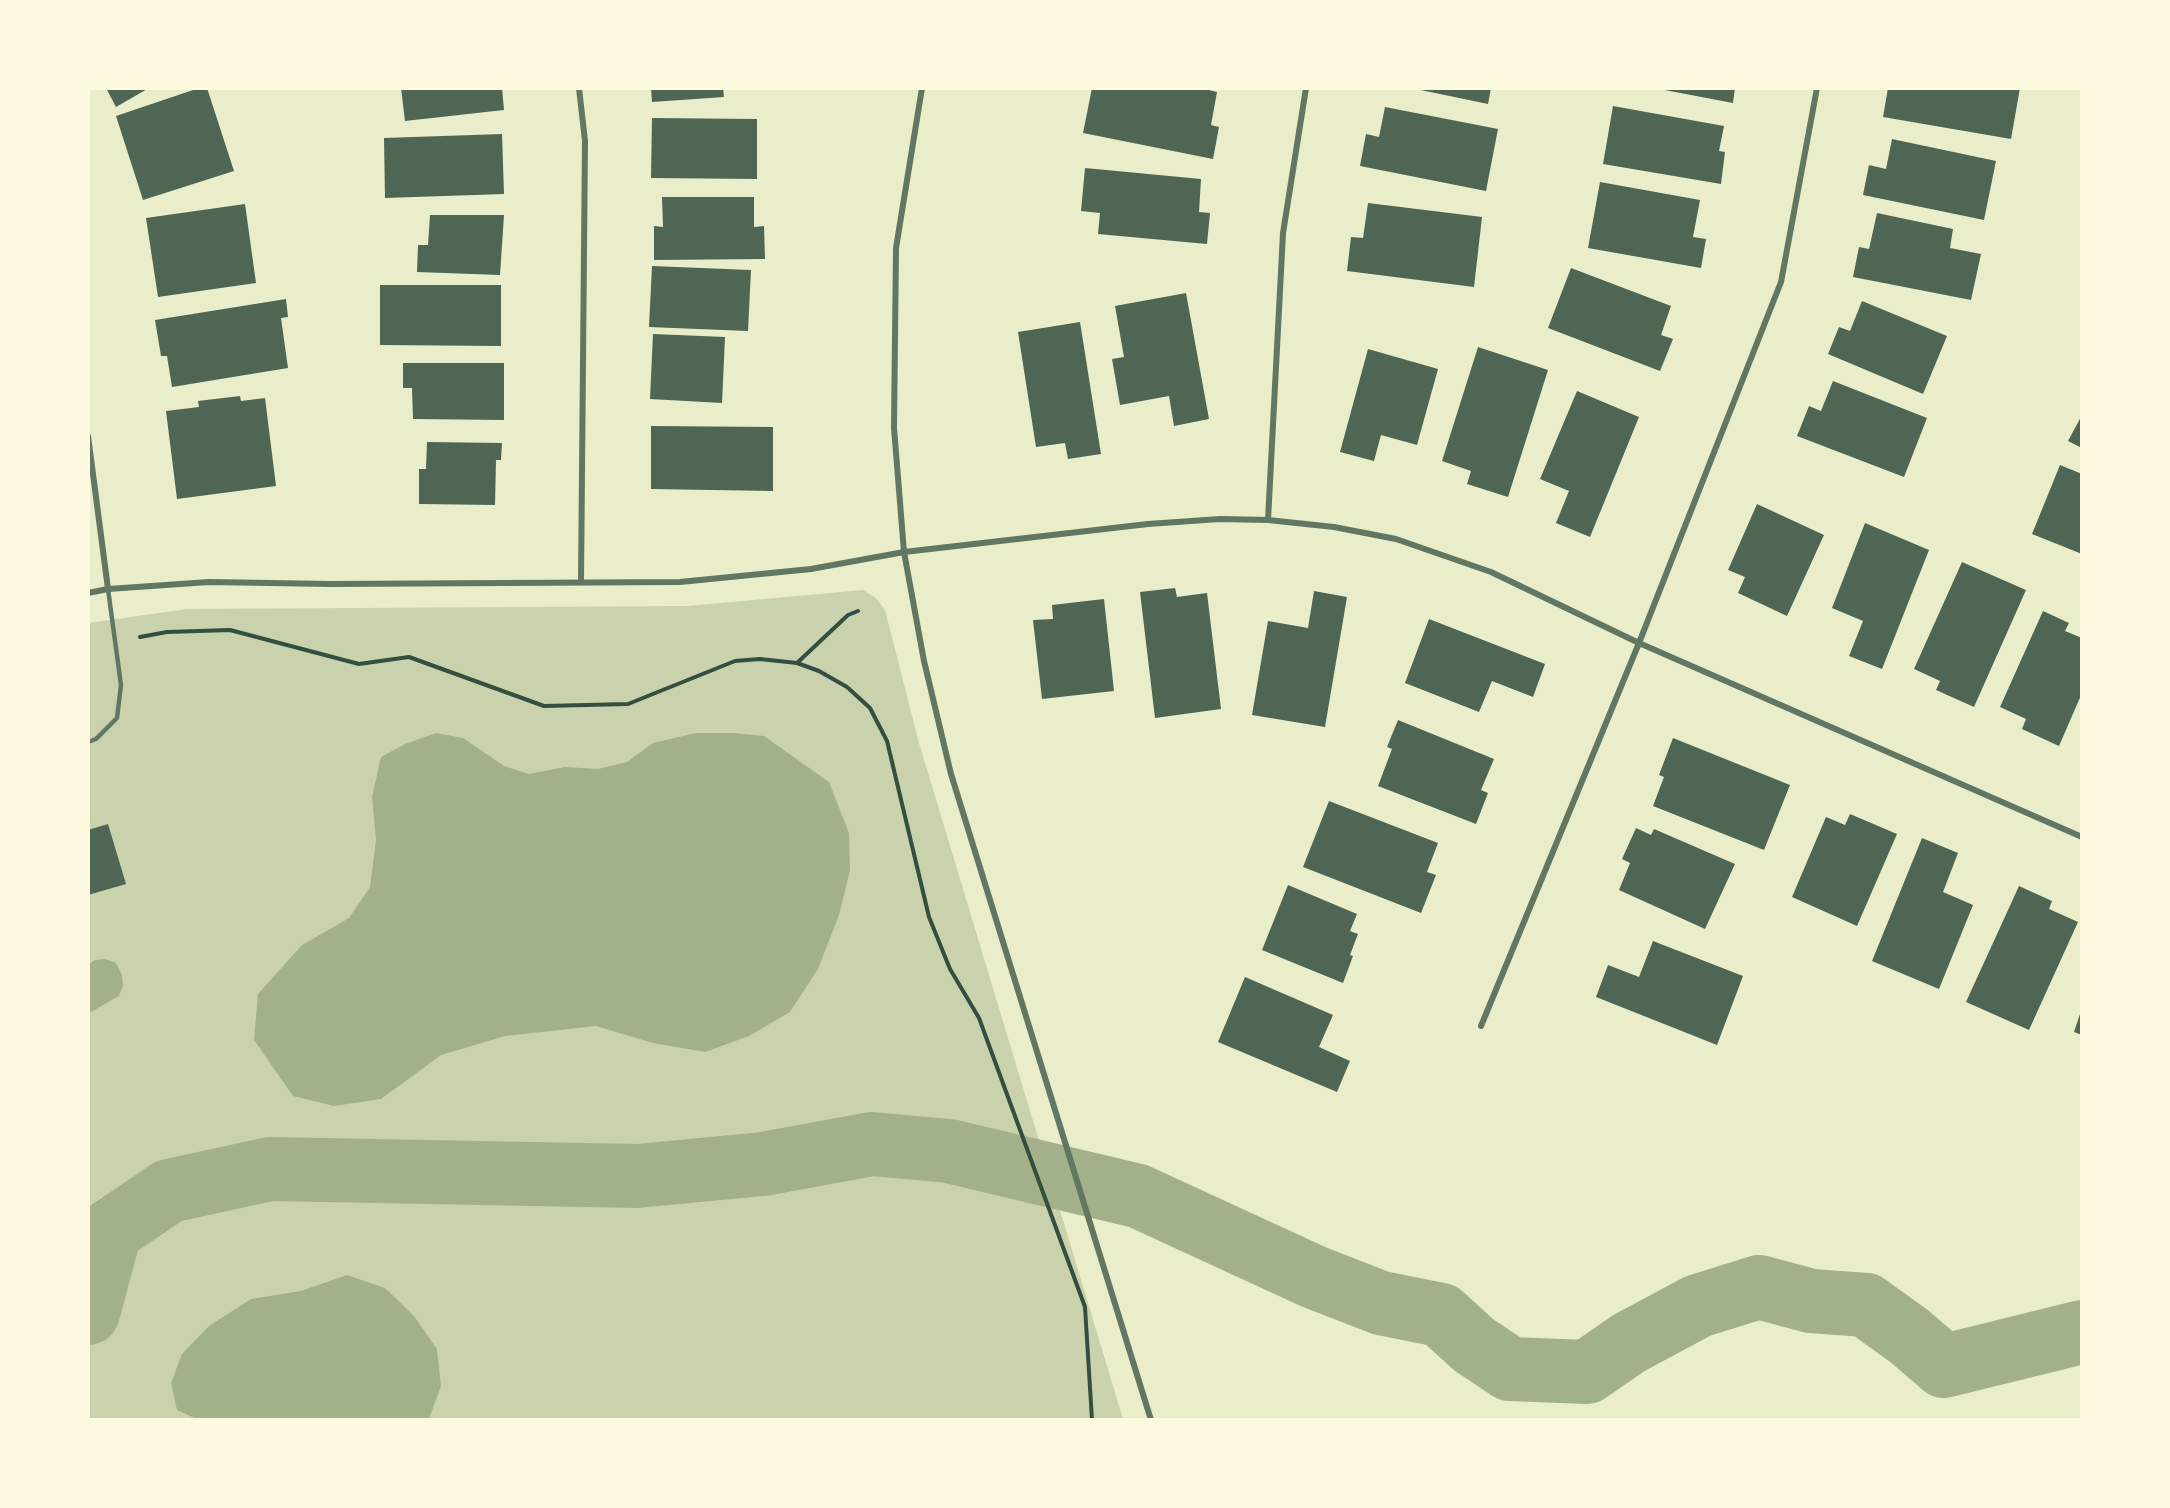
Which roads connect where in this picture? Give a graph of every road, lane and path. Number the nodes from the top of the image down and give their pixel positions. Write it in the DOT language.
graph roads {
  1 [pos="579,88"];
  2 [pos="922,88"];
  3 [pos="1306,88"];
  4 [pos="1817,88"];
  5 [pos="88,436"];
  6 [pos="1268,520"];
  7 [pos="904,552"];
  8 [pos="581,581"];
  9 [pos="108,589"];
  10 [pos="88,593"];
  11 [pos="858,611"];
  12 [pos="140,637"];
  13 [pos="1639,643"];
  14 [pos="797,663"];
  15 [pos="88,742"];
  16 [pos="2082,837"];
  17 [pos="1481,1026"];
  18 [pos="1092,1419"];
  19 [pos="1151,1419"];
  1 -- 8 [label="street"];
  2 -- 7 [label="street"];
  3 -- 6 [label="street"];
  4 -- 13 [label="street"];
  5 -- 9 [label="street"];
  6 -- 7 [label="street"];
  6 -- 13 [label="street"];
  7 -- 8 [label="street"];
  7 -- 19 [label="street"];
  8 -- 9 [label="street"];
  9 -- 10 [label="street"];
  9 -- 15 [label="lane"];
  11 -- 14 [label="path"];
  12 -- 14 [label="path"];
  13 -- 16 [label="street"];
  13 -- 17 [label="street"];
  14 -- 18 [label="path"];
}
